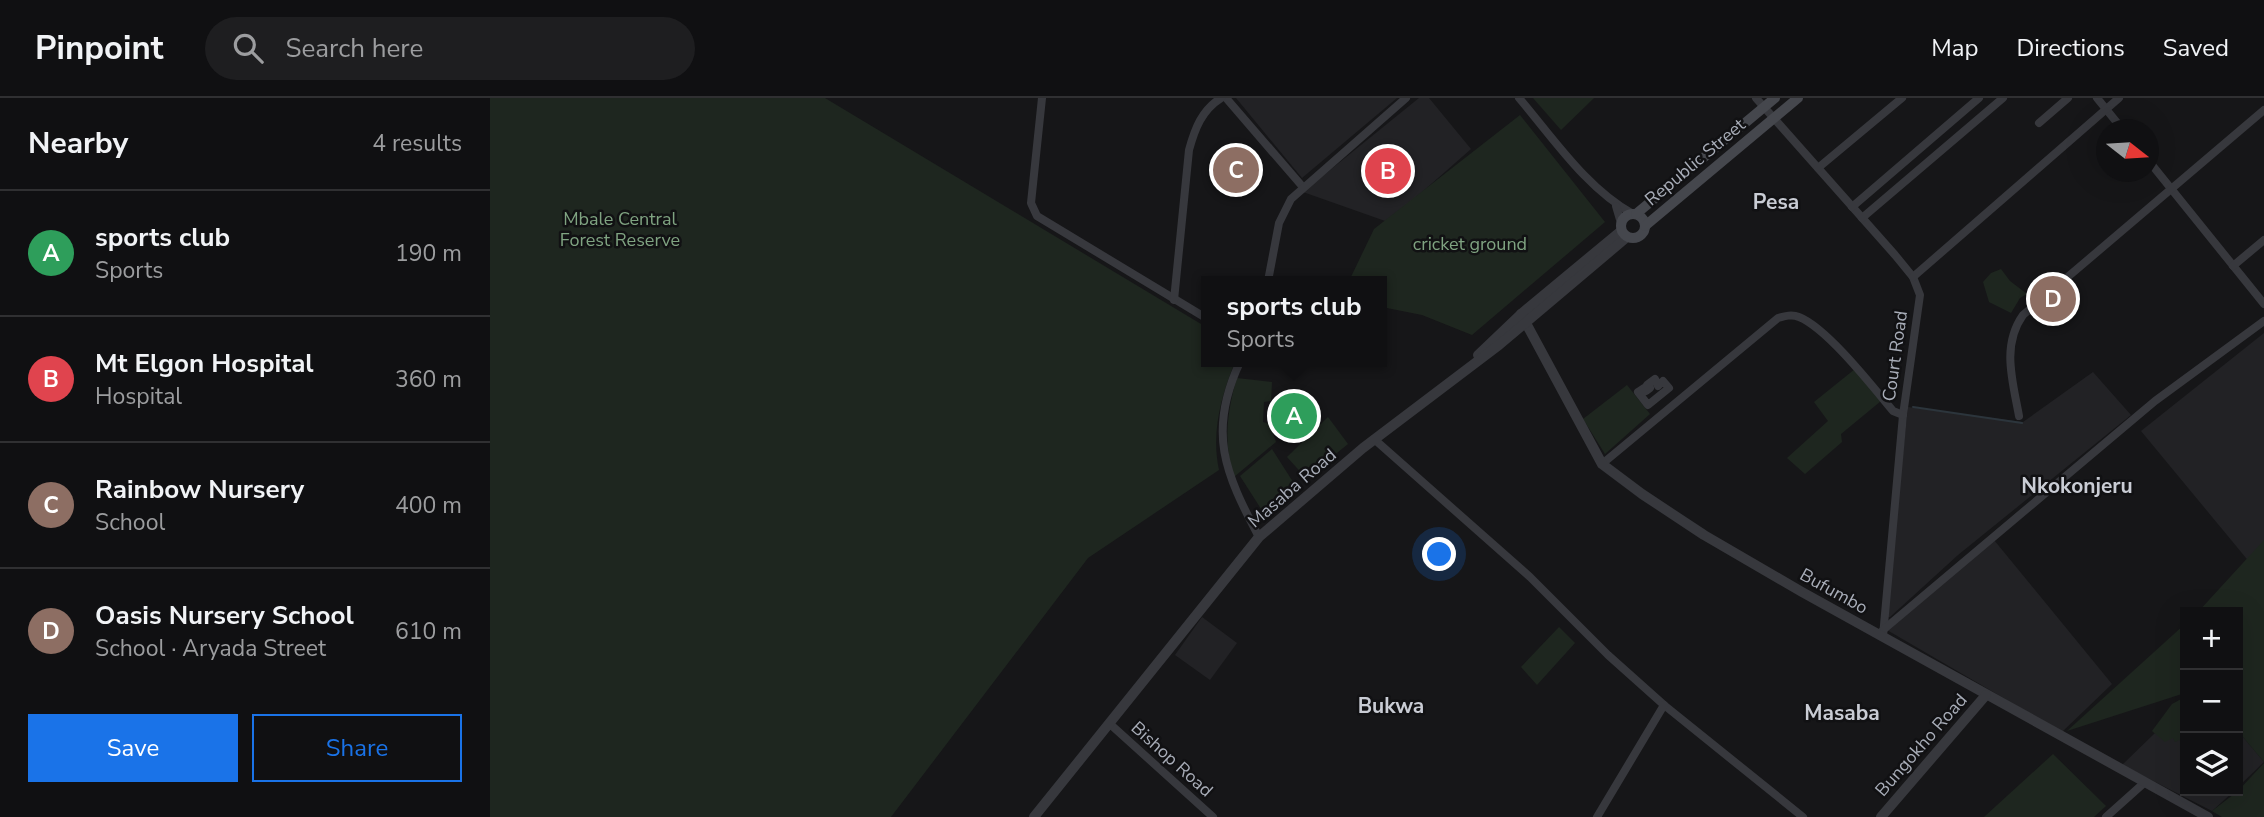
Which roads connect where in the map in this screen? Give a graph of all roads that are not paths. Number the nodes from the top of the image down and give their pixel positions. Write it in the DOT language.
graph roads {
  1 [pos="1042,98"];
  2 [pos="1224,98"];
  3 [pos="1406,98"];
  4 [pos="1519,98"];
  5 [pos="1775,98"];
  6 [pos="1798,98"];
  7 [pos="1902,98"];
  8 [pos="1979,98"];
  9 [pos="2003,98"];
  10 [pos="2068,98"];
  11 [pos="2097,98"];
  12 [pos="2119,98"];
  13 [pos="1760,103"];
  14 [pos="2106,109"];
  15 [pos="2264,110"];
  16 [pos="2114,119"];
  17 [pos="1773,120"];
  18 [pos="2039,122"];
  19 [pos="1818,168"];
  20 [pos="2159,173"];
  21 [pos="1302,186"];
  22 [pos="2171,188"];
  23 [pos="1616,206"];
  24 [pos="1852,207"];
  25 [pos="1634,214"];
  26 [pos="1862,218"];
  27 [pos="1645,226"];
  28 [pos="1623,231"];
  29 [pos="2264,240"];
  30 [pos="2233,266"];
  31 [pos="1269,276"];
  32 [pos="1913,277"];
  33 [pos="1174,300"];
  34 [pos="2264,304"];
  35 [pos="1201,315"];
  36 [pos="1524,319"];
  37 [pos="2264,321"];
  38 [pos="1238,367"];
  39 [pos="1639,392"];
  40 [pos="1903,415"];
  41 [pos="2019,416"];
  42 [pos="1374,439"];
  43 [pos="1602,464"];
  44 [pos="1258,537"];
  45 [pos="1883,633"];
  46 [pos="1986,695"];
  47 [pos="1664,705"];
  48 [pos="1110,724"];
  49 [pos="2144,783"];
  50 [pos="1034,817"];
  51 [pos="1213,817"];
  52 [pos="1597,817"];
  53 [pos="1803,817"];
  54 [pos="1881,817"];
  55 [pos="2106,817"];
  56 [pos="2208,817"];
  1 -- 33 [label="street"];
  2 -- 21 [label="street"];
  2 -- 33 [label="street"];
  3 -- 21 [label="street"];
  4 -- 23 [label="street"];
  5 -- 13 [label="main road, Republic Street"];
  6 -- 17 [label="main road, Republic Street"];
  7 -- 19 [label="street"];
  8 -- 24 [label="street"];
  9 -- 26 [label="street"];
  10 -- 18 [label="street"];
  11 -- 14 [label="street"];
  12 -- 14 [label="street"];
  13 -- 17 [label="street"];
  13 -- 25 [label="main road, Republic Street"];
  14 -- 16 [label="street"];
  14 -- 32 [label="street"];
  15 -- 22 [label="street"];
  17 -- 19 [label="street"];
  17 -- 27 [label="main road, Republic Street"];
  19 -- 24 [label="street"];
  20 -- 22 [label="street"];
  21 -- 31 [label="street"];
  22 -- 30 [label="street"];
  22 -- 41 [label="street"];
  23 -- 25 [label="street"];
  23 -- 28 [label="street"];
  24 -- 26 [label="street"];
  25 -- 27 [label="main road"];
  25 -- 28 [label="main road, Republic Street"];
  26 -- 32 [label="street"];
  27 -- 28 [label="main road, Republic Street"];
  28 -- 36 [label="street"];
  29 -- 30 [label="street"];
  30 -- 34 [label="street"];
  32 -- 40 [label="street, Court Road"];
  33 -- 35 [label="street"];
  36 -- 42 [label="street, Masaba Road"];
  36 -- 43 [label="street, Bufumbo"];
  37 -- 45 [label="street"];
  38 -- 44 [label="street"];
  39 -- 39 [label="street"];
  40 -- 43 [label="street"];
  40 -- 45 [label="street, Court Road"];
  42 -- 44 [label="street, Masaba Road"];
  42 -- 47 [label="street"];
  43 -- 45 [label="street, Bufumbo"];
  44 -- 48 [label="street, Masaba Road"];
  45 -- 46 [label="street, Bufumbo"];
  46 -- 49 [label="street, Bufumbo"];
  46 -- 54 [label="street, Bungokho Road"];
  47 -- 52 [label="street"];
  47 -- 53 [label="street"];
  48 -- 50 [label="street, Masaba Road"];
  48 -- 51 [label="street, Bishop Road"];
  49 -- 55 [label="street"];
  49 -- 56 [label="street, Bufumbo"];
}
